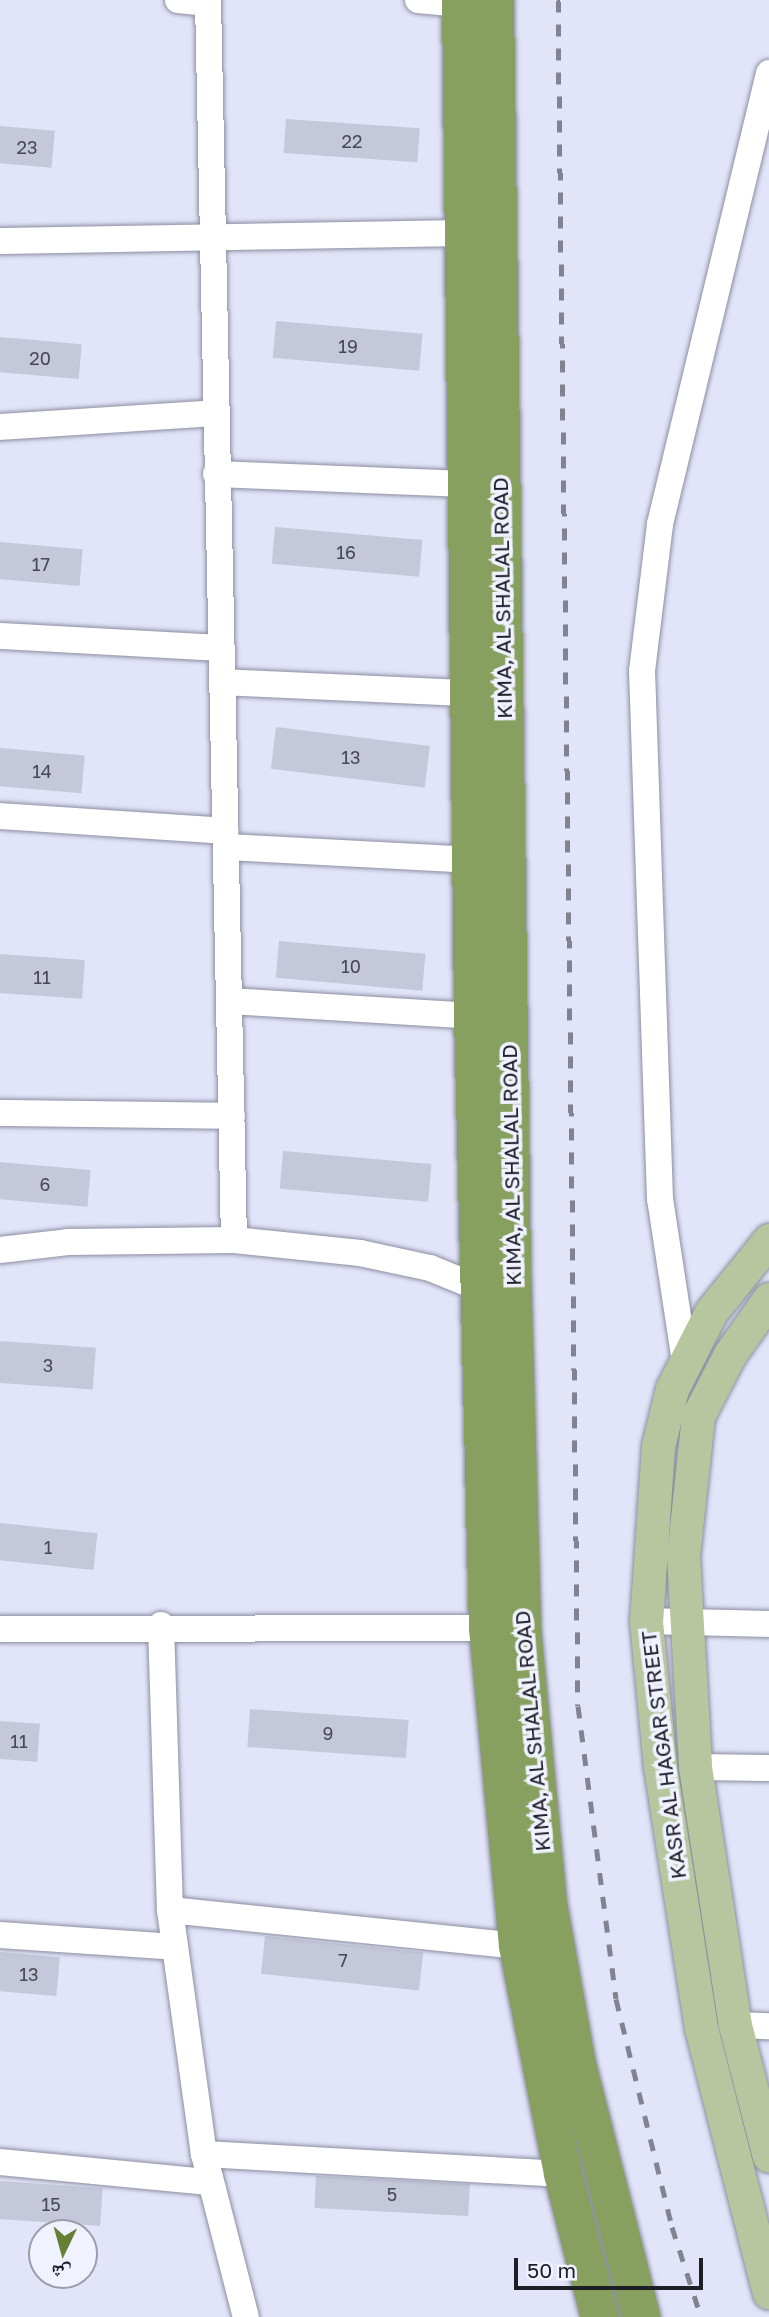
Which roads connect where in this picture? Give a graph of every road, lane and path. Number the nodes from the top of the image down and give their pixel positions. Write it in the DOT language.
graph roads {
  1 [pos="178,0"];
  2 [pos="418,0"];
  3 [pos="208,1"];
  4 [pos="472,1"];
  5 [pos="769,73"];
  6 [pos="212,237"];
  7 [pos="0,241"];
  8 [pos="476,254"];
  9 [pos="214,413"];
  10 [pos="0,427"];
  11 [pos="216,474"];
  12 [pos="465,484"];
  13 [pos="0,636"];
  14 [pos="222,648"];
  15 [pos="222,682"];
  16 [pos="468,693"];
  17 [pos="0,816"];
  18 [pos="226,839"];
  19 [pos="471,860"];
  20 [pos="230,1001"];
  21 [pos="473,1016"];
  22 [pos="0,1113"];
  23 [pos="232,1116"];
  24 [pos="234,1240"];
  25 [pos="769,1240"];
  26 [pos="0,1250"];
  27 [pos="479,1288"];
  28 [pos="769,1299"];
  29 [pos="685,1362"];
  30 [pos="705,1398"];
  31 [pos="646,1621"];
  32 [pos="685,1623"];
  33 [pos="769,1624"];
  34 [pos="162,1625"];
  35 [pos="505,1628"];
  36 [pos="0,1629"];
  37 [pos="695,1767"];
  38 [pos="769,1768"];
  39 [pos="170,1910"];
  40 [pos="0,1935"];
  41 [pos="519,1946"];
  42 [pos="174,1947"];
  43 [pos="735,2025"];
  44 [pos="769,2026"];
  45 [pos="204,2154"];
  46 [pos="769,2156"];
  47 [pos="0,2162"];
  48 [pos="563,2174"];
  49 [pos="209,2182"];
  50 [pos="769,2292"];
  51 [pos="246,2317"];
  52 [pos="600,2317"];
  53 [pos="641,2317"];
  1 -- 3 [label="street"];
  2 -- 4 [label="street"];
  3 -- 6 [label="street"];
  4 -- 8 [label="highway, KIMA, AL SHALAL ROAD"];
  5 -- 29 [label="street"];
  6 -- 7 [label="street"];
  6 -- 8 [label="street"];
  6 -- 9 [label="street"];
  8 -- 12 [label="highway, KIMA, AL SHALAL ROAD"];
  8 -- 35 [label="highway, KIMA, AL SHALAL ROAD"];
  9 -- 10 [label="street"];
  9 -- 11 [label="street"];
  11 -- 12 [label="street"];
  11 -- 14 [label="street"];
  12 -- 16 [label="highway, KIMA, AL SHALAL ROAD"];
  13 -- 14 [label="street"];
  14 -- 15 [label="street"];
  15 -- 16 [label="street"];
  15 -- 18 [label="street"];
  16 -- 19 [label="highway, KIMA, AL SHALAL ROAD"];
  17 -- 18 [label="street"];
  18 -- 19 [label="street"];
  18 -- 20 [label="street"];
  19 -- 21 [label="highway, KIMA, AL SHALAL ROAD"];
  20 -- 21 [label="street"];
  20 -- 23 [label="street"];
  21 -- 27 [label="highway, KIMA, AL SHALAL ROAD"];
  22 -- 23 [label="street"];
  23 -- 24 [label="street"];
  24 -- 26 [label="street"];
  24 -- 27 [label="street"];
  25 -- 29 [label="main road, KASR AL HAGAR STREET"];
  27 -- 35 [label="highway, KIMA, AL SHALAL ROAD"];
  28 -- 30 [label="main road, KASR AL HAGAR STREET"];
  29 -- 30 [label="main road"];
  29 -- 31 [label="main road, KASR AL HAGAR STREET"];
  30 -- 32 [label="main road, KASR AL HAGAR STREET"];
  31 -- 32 [label="street"];
  31 -- 50 [label="main road, KASR AL HAGAR STREET"];
  32 -- 33 [label="street"];
  32 -- 37 [label="main road, KASR AL HAGAR STREET"];
  34 -- 35 [label="street"];
  34 -- 36 [label="street"];
  34 -- 39 [label="street"];
  35 -- 41 [label="highway, KIMA, AL SHALAL ROAD"];
  35 -- 53 [label="highway, KIMA, AL SHALAL ROAD"];
  37 -- 38 [label="street"];
  37 -- 43 [label="main road, KASR AL HAGAR STREET"];
  39 -- 41 [label="street"];
  39 -- 42 [label="street"];
  40 -- 42 [label="street"];
  41 -- 48 [label="highway, KIMA, AL SHALAL ROAD"];
  42 -- 45 [label="street"];
  43 -- 44 [label="street"];
  43 -- 46 [label="main road, KASR AL HAGAR STREET"];
  45 -- 48 [label="street"];
  45 -- 49 [label="street"];
  47 -- 49 [label="street"];
  48 -- 52 [label="highway, KIMA, AL SHALAL ROAD"];
  49 -- 51 [label="street"];
}
